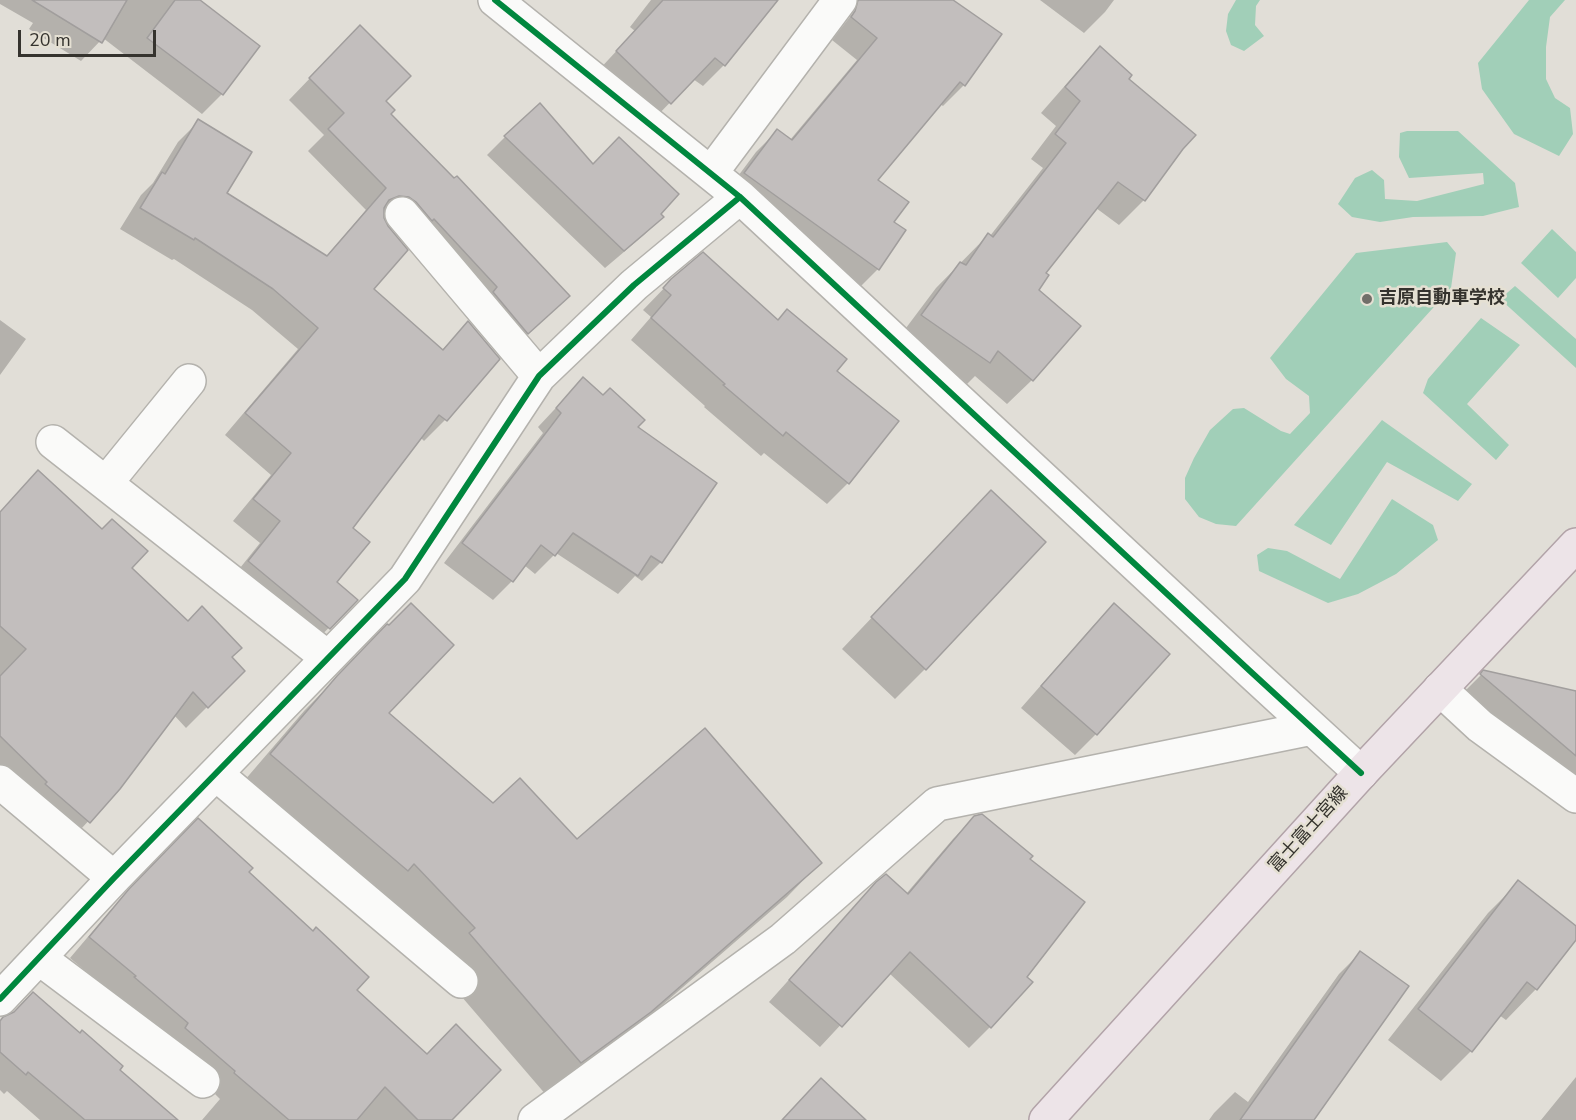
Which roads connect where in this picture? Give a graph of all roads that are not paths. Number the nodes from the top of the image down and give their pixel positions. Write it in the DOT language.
graph roads {
  1 [pos="495,0"];
  2 [pos="840,0"];
  3 [pos="711,173"];
  4 [pos="740,197"];
  5 [pos="402,214"];
  6 [pos="539,376"];
  7 [pos="189,381"];
  8 [pos="53,442"];
  9 [pos="106,483"];
  10 [pos="1576,544"];
  11 [pos="328,658"];
  12 [pos="1440,689"];
  13 [pos="1312,728"];
  14 [pos="1361,773"];
  15 [pos="216,774"];
  16 [pos="0,782"];
  17 [pos="1576,796"];
  18 [pos="114,879"];
  19 [pos="39,958"];
  20 [pos="462,981"];
  21 [pos="0,999"];
  22 [pos="203,1081"];
  23 [pos="535,1120"];
  24 [pos="1046,1120"];
  1 -- 3 [label="street"];
  2 -- 3 [label="street"];
  3 -- 4 [label="street"];
  4 -- 6 [label="street"];
  4 -- 13 [label="street"];
  5 -- 6 [label="street"];
  6 -- 11 [label="street"];
  7 -- 9 [label="street"];
  8 -- 9 [label="street"];
  9 -- 11 [label="street"];
  10 -- 12 [label="main road, 富士富士宮線"];
  11 -- 15 [label="street"];
  12 -- 14 [label="main road, 富士富士宮線"];
  12 -- 17 [label="street"];
  13 -- 14 [label="street"];
  13 -- 23 [label="street"];
  14 -- 24 [label="main road, 富士富士宮線"];
  15 -- 18 [label="street"];
  15 -- 20 [label="street"];
  16 -- 18 [label="street"];
  18 -- 19 [label="street"];
  19 -- 21 [label="street"];
  19 -- 22 [label="street"];
}
